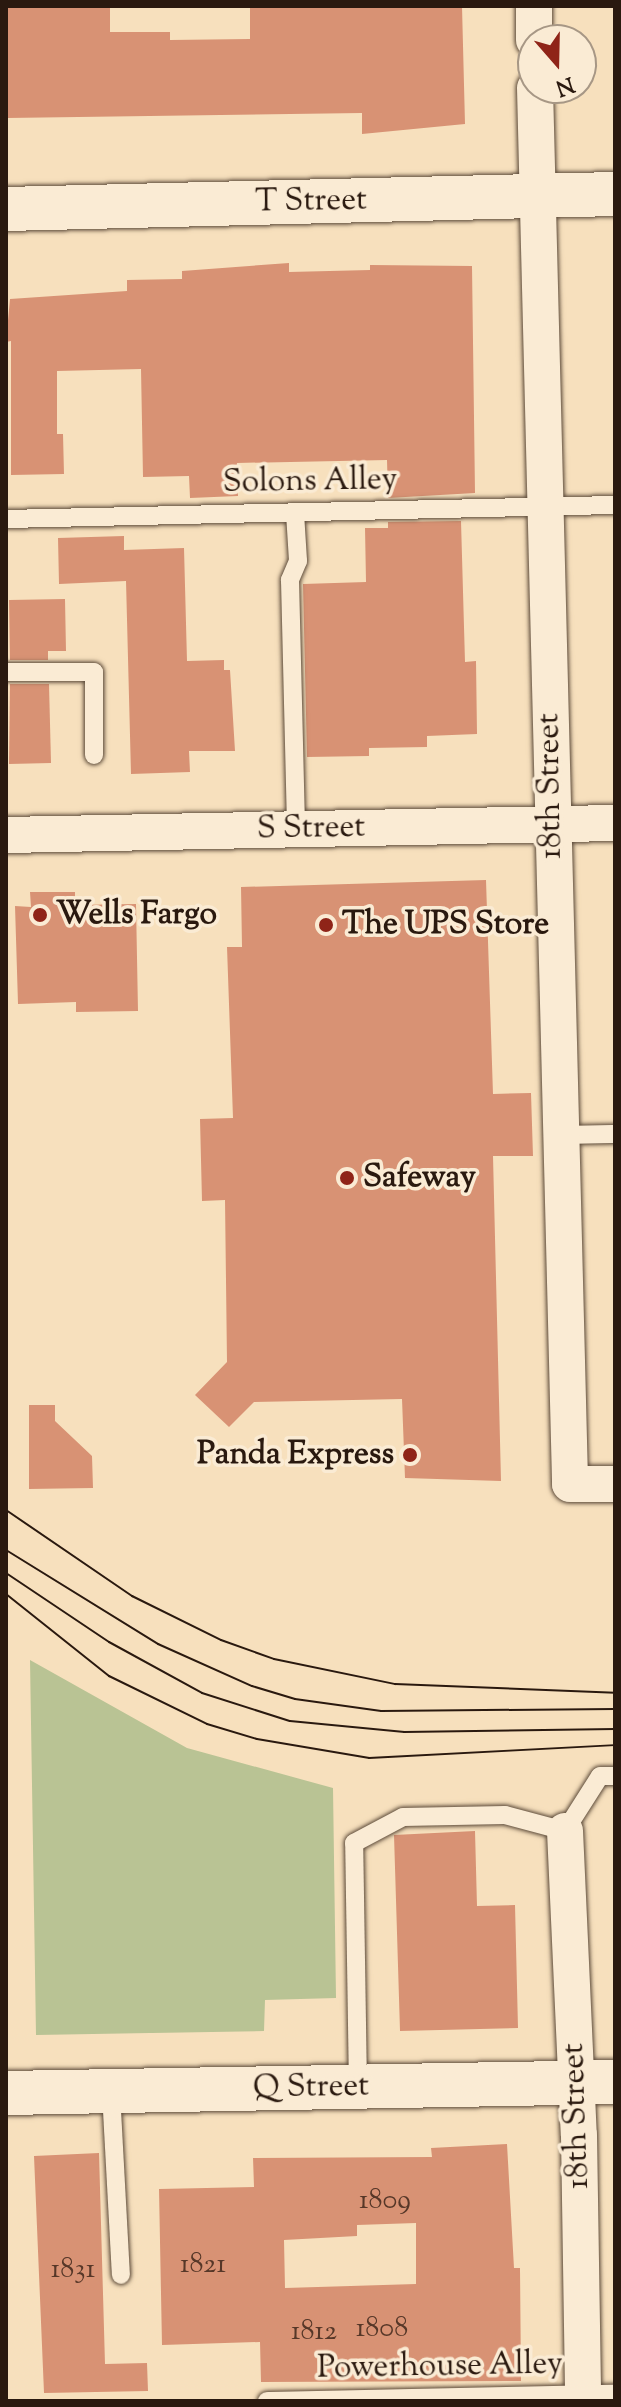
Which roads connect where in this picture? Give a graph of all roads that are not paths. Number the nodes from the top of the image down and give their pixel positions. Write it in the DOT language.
graph roads {
  1 [pos="535,104"];
  2 [pos="615,194"];
  3 [pos="538,196"];
  4 [pos="6,209"];
  5 [pos="615,505"];
  6 [pos="544,507"];
  7 [pos="295,513"];
  8 [pos="6,519"];
  9 [pos="6,672"];
  10 [pos="94,755"];
  11 [pos="615,823"];
  12 [pos="551,824"];
  13 [pos="296,830"];
  14 [pos="6,835"];
  15 [pos="615,1134"];
  16 [pos="559,1135"];
  17 [pos="615,1484"];
  18 [pos="615,1776"];
  19 [pos="565,1831"];
  20 [pos="596,2082"];
  21 [pos="358,2087"];
  22 [pos="111,2092"];
  23 [pos="6,2093"];
  24 [pos="121,2275"];
  25 [pos="594,2396"];
  26 [pos="267,2401"];
  1 -- 3 [label="street, 18th Street"];
  2 -- 3 [label="street, T Street"];
  3 -- 4 [label="street, T Street"];
  3 -- 6 [label="street, 18th Street"];
  5 -- 6 [label="lane, Solons Alley"];
  6 -- 7 [label="lane, Solons Alley"];
  6 -- 12 [label="street, 18th Street"];
  7 -- 8 [label="lane, Solons Alley"];
  7 -- 13 [label="lane"];
  9 -- 10 [label="lane"];
  11 -- 12 [label="street, S Street"];
  12 -- 13 [label="street, S Street"];
  12 -- 16 [label="street, 18th Street"];
  13 -- 14 [label="street, S Street"];
  15 -- 16 [label="lane"];
  16 -- 17 [label="street, 18th Street"];
  18 -- 19 [label="lane"];
  19 -- 20 [label="street, 18th Street"];
  19 -- 21 [label="lane"];
  20 -- 21 [label="street, Q Street"];
  20 -- 25 [label="street, 18th Street"];
  21 -- 22 [label="street, Q Street"];
  22 -- 23 [label="street, Q Street"];
  22 -- 24 [label="lane"];
  25 -- 26 [label="lane, Powerhouse Alley"];
}
